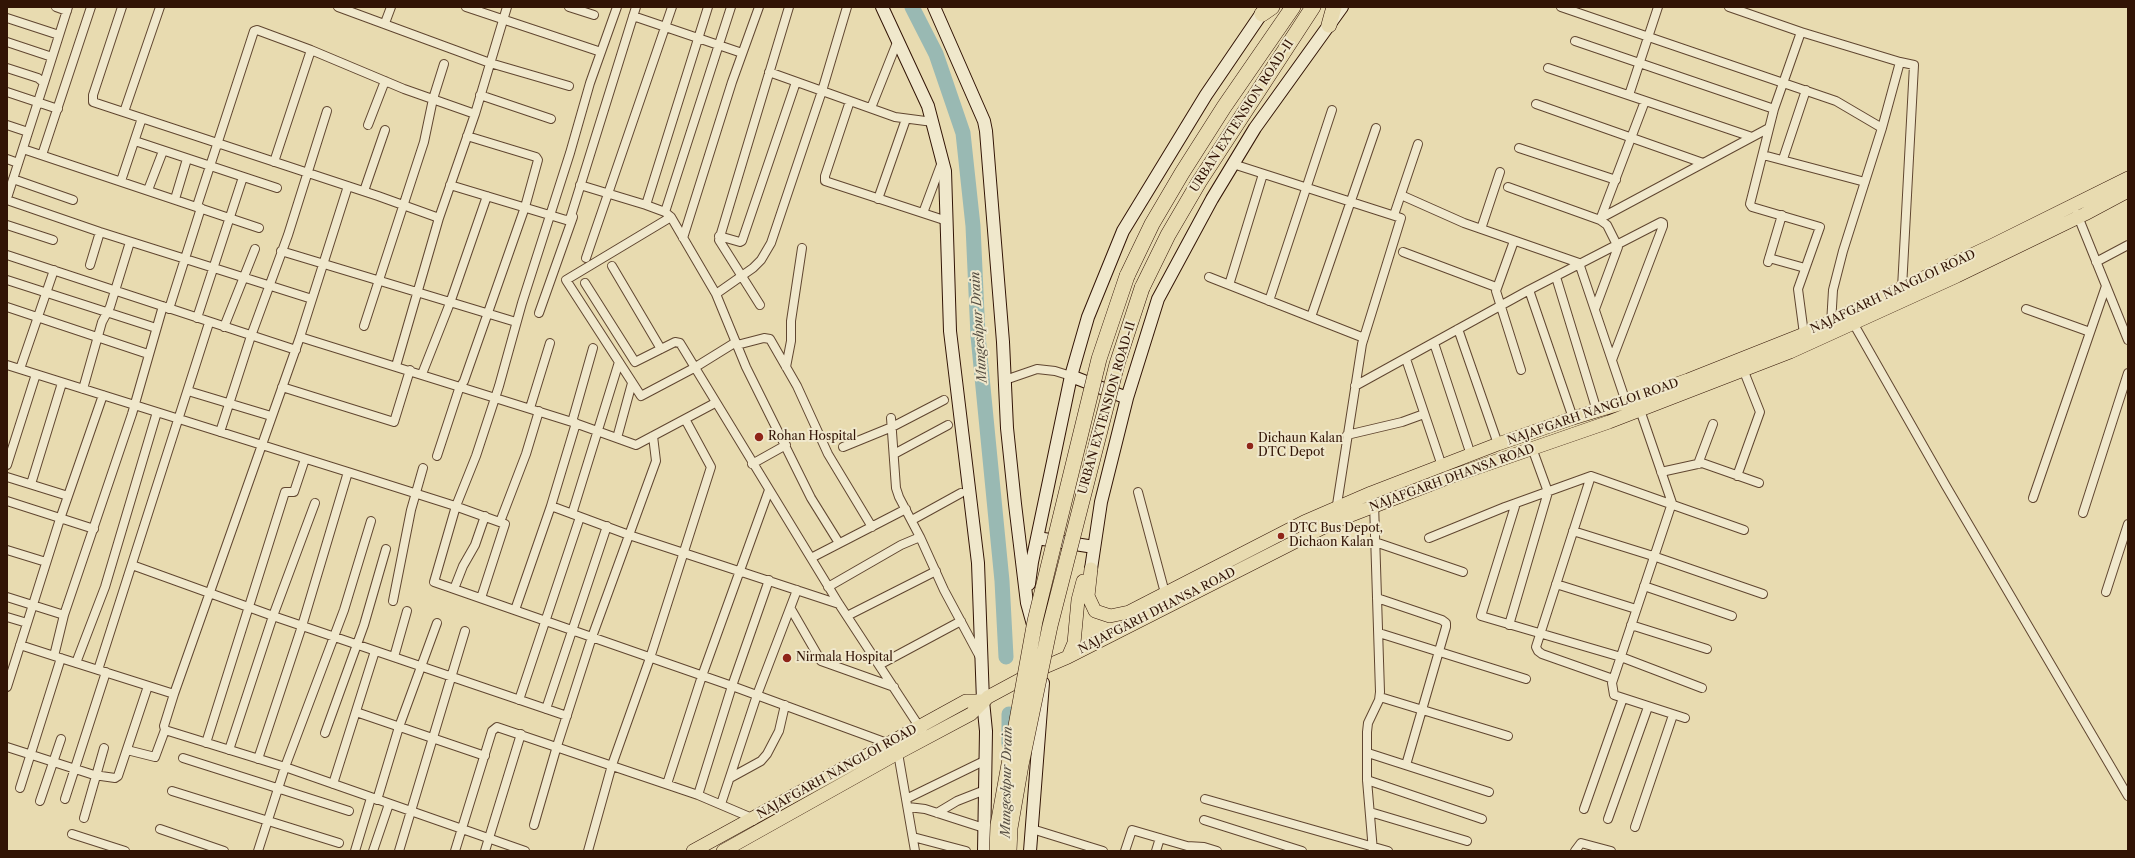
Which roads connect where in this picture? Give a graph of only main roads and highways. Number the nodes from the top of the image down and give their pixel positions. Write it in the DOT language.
graph roads {
  1 [pos="1294,7"];
  2 [pos="1313,7"];
  3 [pos="1334,7"];
  4 [pos="1329,25"];
  5 [pos="2128,178"];
  6 [pos="2128,191"];
  7 [pos="2076,212"];
  8 [pos="1972,262"];
  9 [pos="1850,318"];
  10 [pos="1832,326"];
  11 [pos="1634,404"];
  12 [pos="1248,557"];
  13 [pos="1068,657"];
  14 [pos="923,732"];
  15 [pos="693,851"];
  16 [pos="723,851"];
  17 [pos="997,851"];
  18 [pos="1009,851"];
  1 -- 17 [label="highway, URBAN EXTENSION ROAD-II, bridge"];
  2 -- 18 [label="highway, URBAN EXTENSION ROAD-II, bridge"];
  3 -- 4 [label="highway"];
  5 -- 7 [label="main road, NAJAFGARH NANGLOI ROAD"];
  6 -- 7 [label="main road"];
  7 -- 8 [label="main road, NAJAFGARH NANGLOI ROAD"];
  8 -- 9 [label="main road"];
  8 -- 9 [label="main road, NAJAFGARH NANGLOI ROAD"];
  9 -- 10 [label="main road, NAJAFGARH NANGLOI ROAD"];
  10 -- 11 [label="main road, NAJAFGARH NANGLOI ROAD"];
  10 -- 11 [label="main road, NAJAFGARH DHANSA ROAD"];
  11 -- 12 [label="main road, NAJAFGARH DHANSA ROAD"];
  11 -- 12 [label="main road, NAJAFGARH NANGLOI ROAD"];
  12 -- 13 [label="main road, NAJAFGARH DHANSA ROAD"];
  12 -- 13 [label="main road, NAJAFGARH NANGLOI ROAD"];
  13 -- 14 [label="main road, NAJAFGARH NANGLOI ROAD"];
  14 -- 15 [label="main road, NAJAFGARH NANGLOI ROAD"];
  14 -- 16 [label="main road, NAJAFGARH NANGLOI ROAD"];
}
